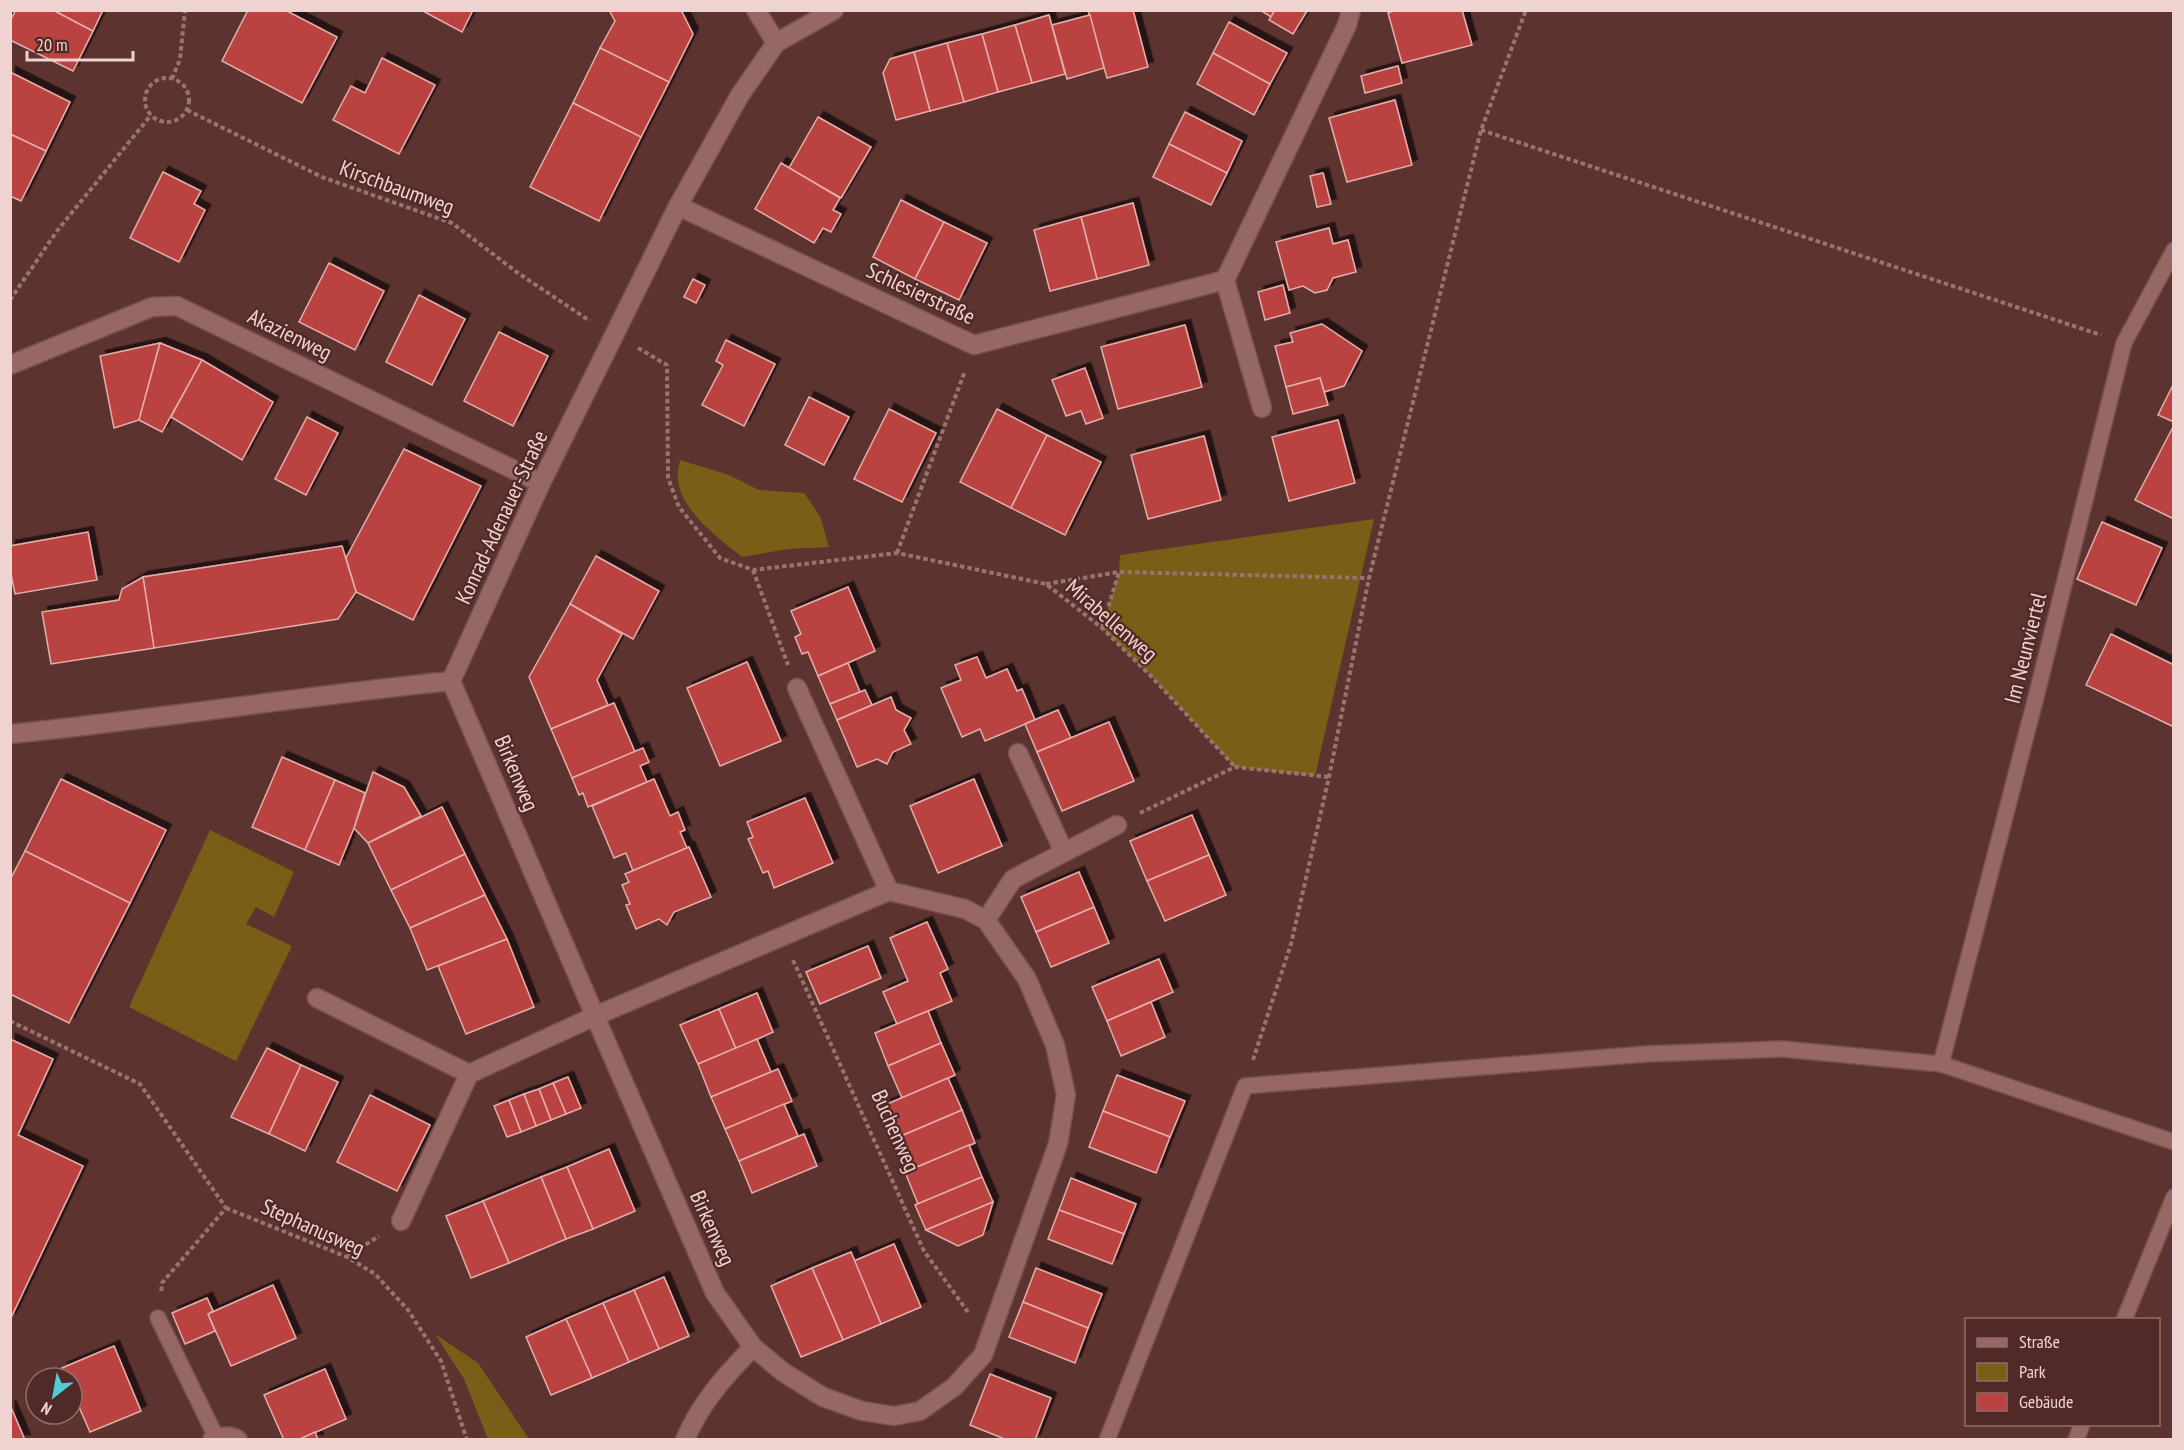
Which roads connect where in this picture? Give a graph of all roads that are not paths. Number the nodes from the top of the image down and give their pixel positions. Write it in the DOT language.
graph roads {
  1 [pos="756,10"];
  2 [pos="834,10"];
  3 [pos="1351,10"];
  4 [pos="776,44"];
  5 [pos="678,206"];
  6 [pos="2174,250"];
  7 [pos="1225,280"];
  8 [pos="10,365"];
  9 [pos="1262,408"];
  10 [pos="541,483"];
  11 [pos="451,681"];
  12 [pos="797,688"];
  13 [pos="10,734"];
  14 [pos="1018,753"];
  15 [pos="1117,825"];
  16 [pos="1064,852"];
  17 [pos="889,891"];
  18 [pos="986,920"];
  19 [pos="317,998"];
  20 [pos="595,1016"];
  21 [pos="1941,1064"];
  22 [pos="469,1074"];
  23 [pos="2174,1142"];
  24 [pos="2174,1197"];
  25 [pos="401,1221"];
  26 [pos="158,1318"];
  27 [pos="2125,1318"];
  28 [pos="753,1347"];
  29 [pos="2082,1426"];
  30 [pos="214,1438"];
  31 [pos="238,1440"];
  32 [pos="685,1440"];
  33 [pos="1107,1440"];
  34 [pos="2076,1440"];
  1 -- 4 [label="street"];
  2 -- 4 [label="street, Konrad-Adenauer-Straße"];
  3 -- 7 [label="street"];
  4 -- 5 [label="street, Konrad-Adenauer-Straße"];
  5 -- 7 [label="street, Schlesierstraße"];
  5 -- 10 [label="street, Konrad-Adenauer-Straße"];
  6 -- 21 [label="lane, Im Neunviertel"];
  7 -- 9 [label="street"];
  8 -- 10 [label="street, Akazienweg"];
  10 -- 11 [label="street, Konrad-Adenauer-Straße"];
  11 -- 13 [label="street"];
  11 -- 20 [label="street, Birkenweg"];
  12 -- 17 [label="street"];
  14 -- 16 [label="street"];
  15 -- 16 [label="street"];
  16 -- 18 [label="street"];
  17 -- 18 [label="street"];
  17 -- 20 [label="street"];
  18 -- 28 [label="street"];
  19 -- 22 [label="street"];
  20 -- 22 [label="street"];
  20 -- 28 [label="street, Birkenweg"];
  21 -- 23 [label="lane"];
  21 -- 33 [label="lane"];
  22 -- 25 [label="street"];
  24 -- 27 [label="lane"];
  26 -- 30 [label="lane"];
  28 -- 32 [label="street"];
  29 -- 34 [label="lane"];
  30 -- 31 [label="street"];
}
